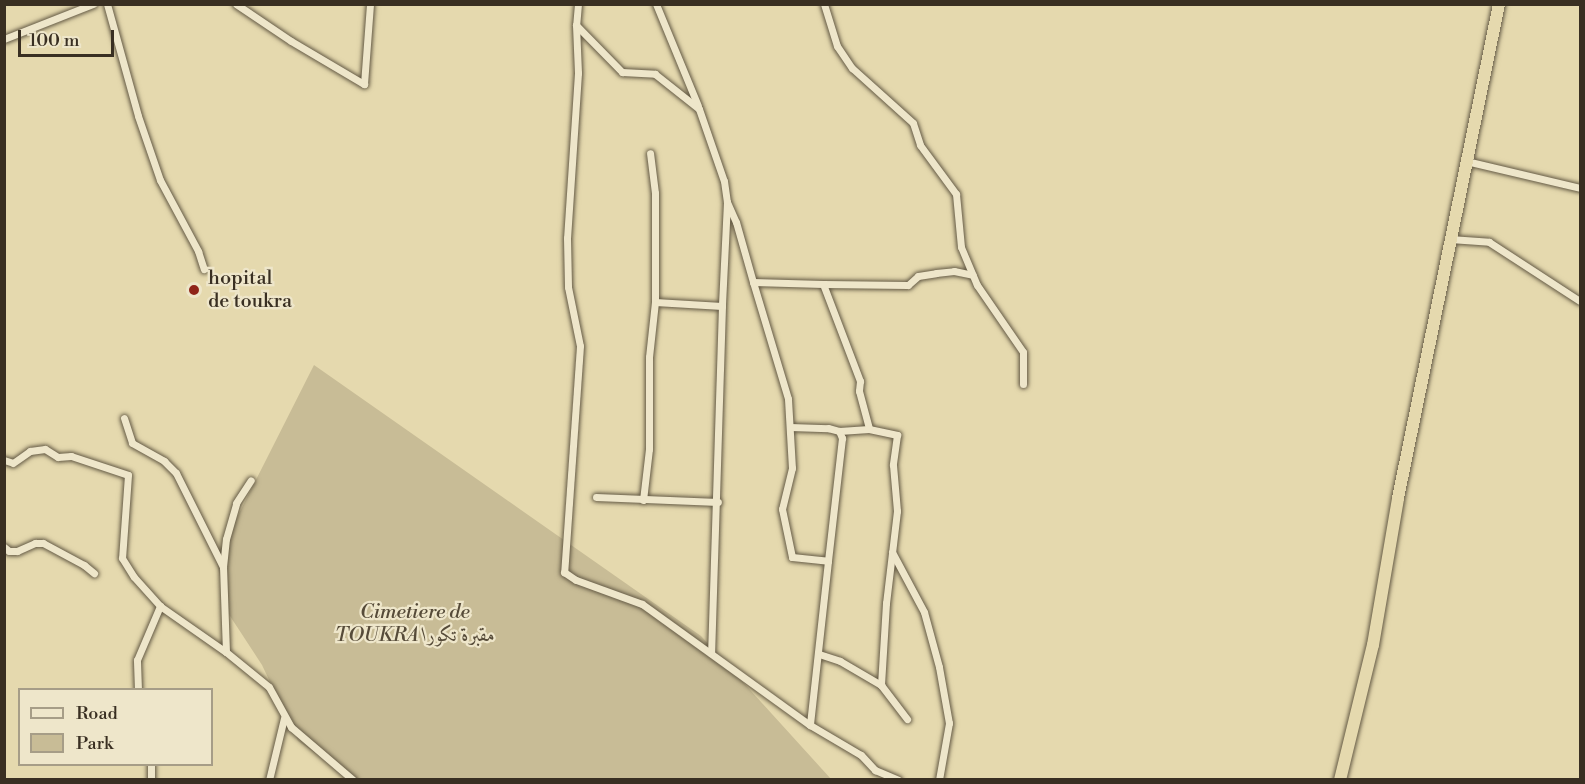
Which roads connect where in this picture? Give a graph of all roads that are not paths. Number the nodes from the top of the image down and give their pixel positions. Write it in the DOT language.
graph roads {
  1 [pos="93,4"];
  2 [pos="107,4"];
  3 [pos="236,4"];
  4 [pos="370,4"];
  5 [pos="578,4"];
  6 [pos="656,4"];
  7 [pos="824,4"];
  8 [pos="1499,4"];
  9 [pos="576,25"];
  10 [pos="4,39"];
  11 [pos="699,109"];
  12 [pos="650,153"];
  13 [pos="1466,161"];
  14 [pos="1581,188"];
  15 [pos="727,202"];
  16 [pos="1450,239"];
  17 [pos="204,269"];
  18 [pos="973,274"];
  19 [pos="753,282"];
  20 [pos="823,284"];
  21 [pos="1581,301"];
  22 [pos="655,302"];
  23 [pos="722,306"];
  24 [pos="1023,384"];
  25 [pos="124,418"];
  26 [pos="790,427"];
  27 [pos="869,429"];
  28 [pos="838,431"];
  29 [pos="4,460"];
  30 [pos="251,480"];
  31 [pos="596,497"];
  32 [pos="643,500"];
  33 [pos="718,502"];
  34 [pos="4,546"];
  35 [pos="892,552"];
  36 [pos="828,561"];
  37 [pos="224,567"];
  38 [pos="94,573"];
  39 [pos="160,606"];
  40 [pos="226,652"];
  41 [pos="711,653"];
  42 [pos="819,654"];
  43 [pos="881,685"];
  44 [pos="138,688"];
  45 [pos="284,718"];
  46 [pos="906,719"];
  47 [pos="810,724"];
  48 [pos="269,780"];
  49 [pos="353,780"];
  50 [pos="898,780"];
  51 [pos="939,780"];
  52 [pos="1340,780"];
  1 -- 10 [label="street"];
  2 -- 17 [label="street"];
  3 -- 4 [label="street"];
  5 -- 9 [label="street"];
  6 -- 11 [label="street"];
  7 -- 18 [label="street"];
  8 -- 13 [label="highway"];
  9 -- 11 [label="street"];
  9 -- 41 [label="street"];
  11 -- 15 [label="street"];
  12 -- 22 [label="street"];
  13 -- 14 [label="street"];
  13 -- 16 [label="highway"];
  15 -- 19 [label="street"];
  15 -- 23 [label="street"];
  16 -- 21 [label="street"];
  16 -- 52 [label="highway"];
  18 -- 20 [label="street"];
  18 -- 24 [label="street"];
  19 -- 20 [label="street"];
  19 -- 26 [label="street"];
  20 -- 27 [label="street"];
  22 -- 23 [label="street"];
  22 -- 32 [label="street"];
  23 -- 33 [label="street"];
  25 -- 37 [label="street"];
  26 -- 28 [label="street"];
  26 -- 36 [label="street"];
  27 -- 28 [label="street"];
  27 -- 35 [label="street"];
  28 -- 36 [label="street"];
  29 -- 39 [label="street"];
  30 -- 37 [label="street"];
  31 -- 32 [label="street"];
  32 -- 33 [label="street"];
  33 -- 41 [label="street"];
  34 -- 38 [label="street"];
  35 -- 43 [label="street"];
  35 -- 51 [label="street"];
  36 -- 42 [label="street"];
  37 -- 40 [label="street"];
  39 -- 40 [label="street"];
  39 -- 44 [label="street"];
  40 -- 45 [label="street"];
  41 -- 47 [label="street"];
  42 -- 43 [label="street"];
  42 -- 47 [label="street"];
  43 -- 46 [label="street"];
  45 -- 48 [label="street"];
  45 -- 49 [label="street"];
  47 -- 50 [label="street"];
}
